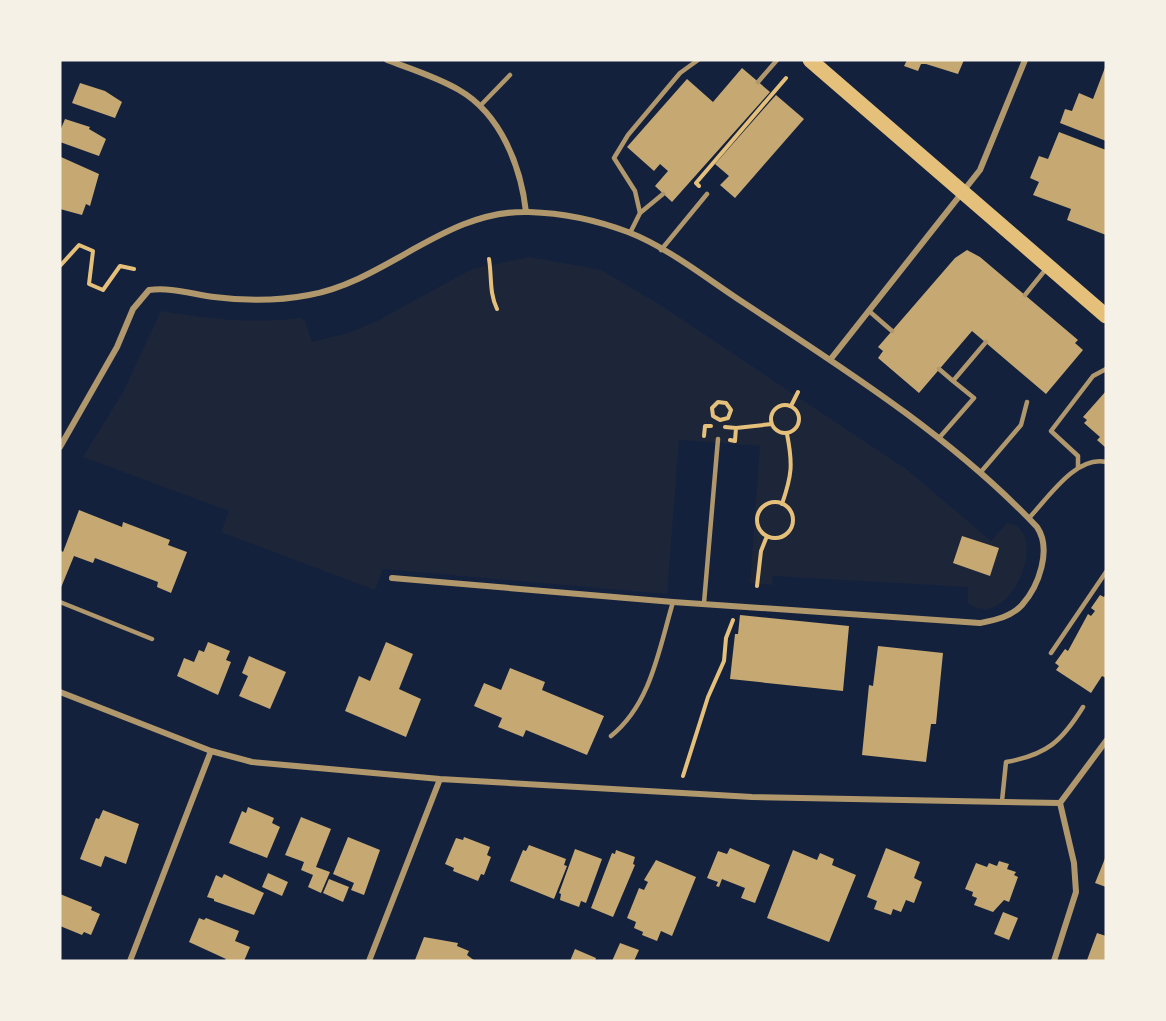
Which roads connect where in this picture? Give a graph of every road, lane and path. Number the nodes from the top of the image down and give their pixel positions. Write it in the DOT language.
graph roads {
  1 [pos="387,60"];
  2 [pos="698,60"];
  3 [pos="777,60"];
  4 [pos="810,60"];
  5 [pos="1025,60"];
  6 [pos="404,63"];
  7 [pos="510,75"];
  8 [pos="786,78"];
  9 [pos="758,82"];
  10 [pos="480,106"];
  11 [pos="963,192"];
  12 [pos="663,194"];
  13 [pos="707,194"];
  14 [pos="526,212"];
  15 [pos="640,213"];
  16 [pos="630,233"];
  17 [pos="661,250"];
  18 [pos="489,259"];
  19 [pos="60,266"];
  20 [pos="1048,267"];
  21 [pos="134,269"];
  22 [pos="1025,295"];
  23 [pos="497,309"];
  24 [pos="869,311"];
  25 [pos="1105,314"];
  26 [pos="892,331"];
  27 [pos="986,342"];
  28 [pos="830,360"];
  29 [pos="939,369"];
  30 [pos="1106,369"];
  31 [pos="953,381"];
  32 [pos="798,392"];
  33 [pos="1027,402"];
  34 [pos="791,406"];
  35 [pos="720,420"];
  36 [pos="772,424"];
  37 [pos="787,434"];
  38 [pos="939,438"];
  39 [pos="718,439"];
  40 [pos="60,447"];
  41 [pos="1106,462"];
  42 [pos="1078,467"];
  43 [pos="980,473"];
  44 [pos="782,504"];
  45 [pos="1029,518"];
  46 [pos="767,536"];
  47 [pos="1106,572"];
  48 [pos="392,578"];
  49 [pos="757,586"];
  50 [pos="60,602"];
  51 [pos="674,602"];
  52 [pos="704,603"];
  53 [pos="738,606"];
  54 [pos="152,639"];
  55 [pos="1051,653"];
  56 [pos="60,692"];
  57 [pos="1083,707"];
  58 [pos="611,736"];
  59 [pos="1106,741"];
  60 [pos="211,751"];
  61 [pos="683,776"];
  62 [pos="440,779"];
  63 [pos="1002,801"];
  64 [pos="1060,803"];
  65 [pos="130,961"];
  66 [pos="369,961"];
  67 [pos="1054,961"];
  1 -- 6 [label="street"];
  2 -- 15 [label="lane"];
  3 -- 9 [label="lane"];
  4 -- 11 [label="main road"];
  5 -- 11 [label="street"];
  6 -- 10 [label="street"];
  7 -- 10 [label="lane"];
  8 -- 13 [label="path"];
  10 -- 14 [label="street"];
  11 -- 20 [label="main road"];
  11 -- 24 [label="street"];
  12 -- 15 [label="lane"];
  13 -- 17 [label="lane"];
  14 -- 16 [label="street"];
  14 -- 40 [label="street"];
  15 -- 16 [label="lane"];
  16 -- 17 [label="street"];
  17 -- 28 [label="street"];
  18 -- 23 [label="path"];
  19 -- 21 [label="path"];
  20 -- 22 [label="lane"];
  20 -- 25 [label="main road"];
  24 -- 26 [label="lane"];
  24 -- 28 [label="street"];
  27 -- 31 [label="lane"];
  28 -- 38 [label="street"];
  29 -- 31 [label="lane"];
  30 -- 42 [label="lane"];
  31 -- 38 [label="lane"];
  32 -- 34 [label="path"];
  33 -- 43 [label="lane"];
  34 -- 36 [label="path"];
  34 -- 37 [label="path"];
  35 -- 35 [label="path"];
  36 -- 37 [label="path"];
  36 -- 39 [label="path"];
  37 -- 44 [label="path"];
  38 -- 43 [label="street"];
  39 -- 52 [label="lane"];
  41 -- 42 [label="lane"];
  42 -- 45 [label="lane"];
  43 -- 45 [label="street"];
  44 -- 46 [label="path"];
  44 -- 46 [label="path"];
  45 -- 53 [label="street"];
  46 -- 49 [label="path"];
  47 -- 55 [label="lane"];
  48 -- 51 [label="street"];
  50 -- 54 [label="lane"];
  51 -- 52 [label="street"];
  51 -- 58 [label="lane"];
  52 -- 53 [label="street"];
  53 -- 61 [label="path"];
  56 -- 60 [label="street"];
  57 -- 63 [label="lane"];
  59 -- 64 [label="street"];
  60 -- 62 [label="street"];
  60 -- 65 [label="street"];
  62 -- 63 [label="street"];
  62 -- 66 [label="street"];
  63 -- 64 [label="street"];
  64 -- 67 [label="street"];
}
